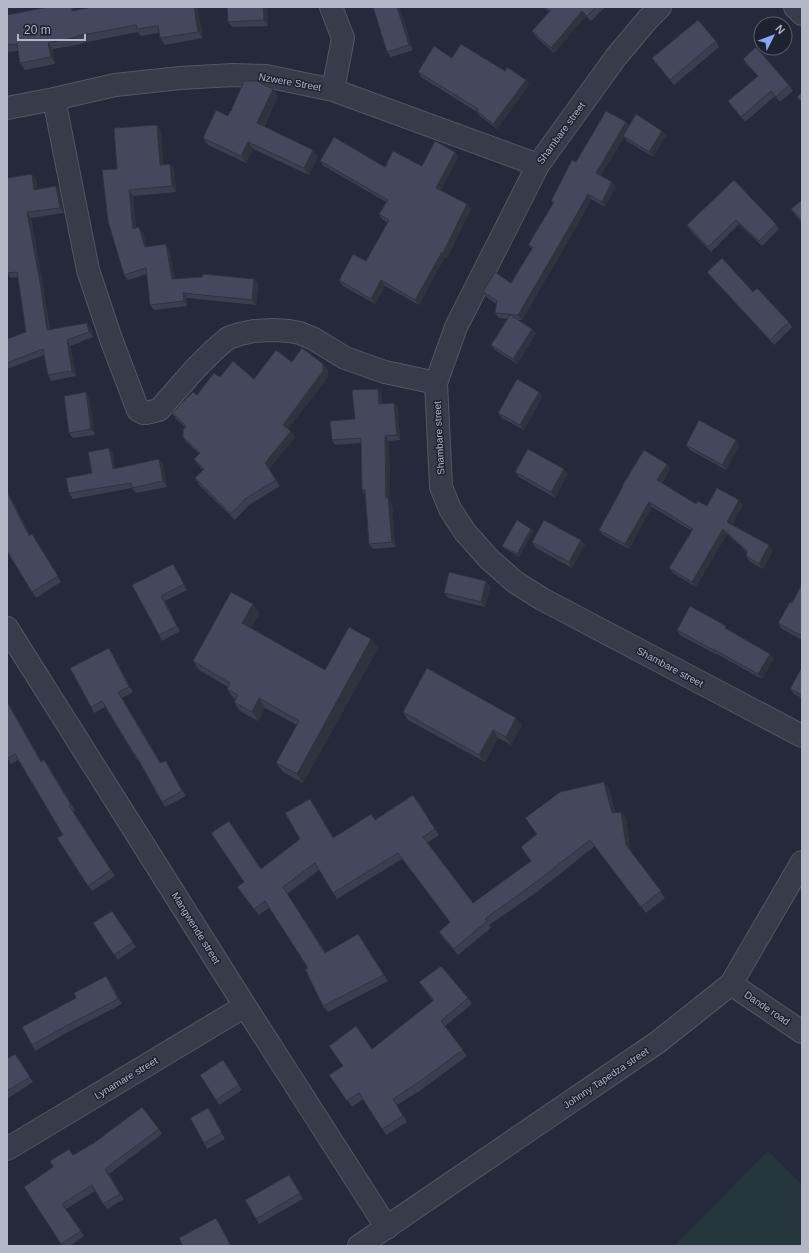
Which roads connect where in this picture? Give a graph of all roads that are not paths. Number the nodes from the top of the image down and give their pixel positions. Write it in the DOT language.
graph roads {
  1 [pos="331,7"];
  2 [pos="660,7"];
  3 [pos="794,7"];
  4 [pos="802,14"];
  5 [pos="333,90"];
  6 [pos="54,99"];
  7 [pos="7,108"];
  8 [pos="538,164"];
  9 [pos="436,383"];
  10 [pos="7,628"];
  11 [pos="802,736"];
  12 [pos="802,862"];
  13 [pos="731,984"];
  14 [pos="245,1006"];
  15 [pos="802,1032"];
  16 [pos="7,1149"];
  17 [pos="387,1228"];
  18 [pos="359,1246"];
  1 -- 5 [label="street"];
  2 -- 8 [label="street, Shambare street"];
  3 -- 4 [label="street"];
  5 -- 6 [label="street, Nzwere Street"];
  5 -- 8 [label="street, Nzwere Street"];
  6 -- 7 [label="street, Nzwere Street"];
  6 -- 9 [label="street"];
  8 -- 9 [label="street, Shambare street"];
  9 -- 11 [label="street, Shambare street"];
  10 -- 14 [label="street, Mangwende street"];
  12 -- 13 [label="street, Johnny Tapedza street"];
  13 -- 15 [label="street, Dande road"];
  13 -- 17 [label="street, Johnny Tapedza street"];
  14 -- 16 [label="street, Lynamare street"];
  14 -- 17 [label="street, Mangwende street"];
  17 -- 18 [label="street, Johnny Tapedza street"];
}
